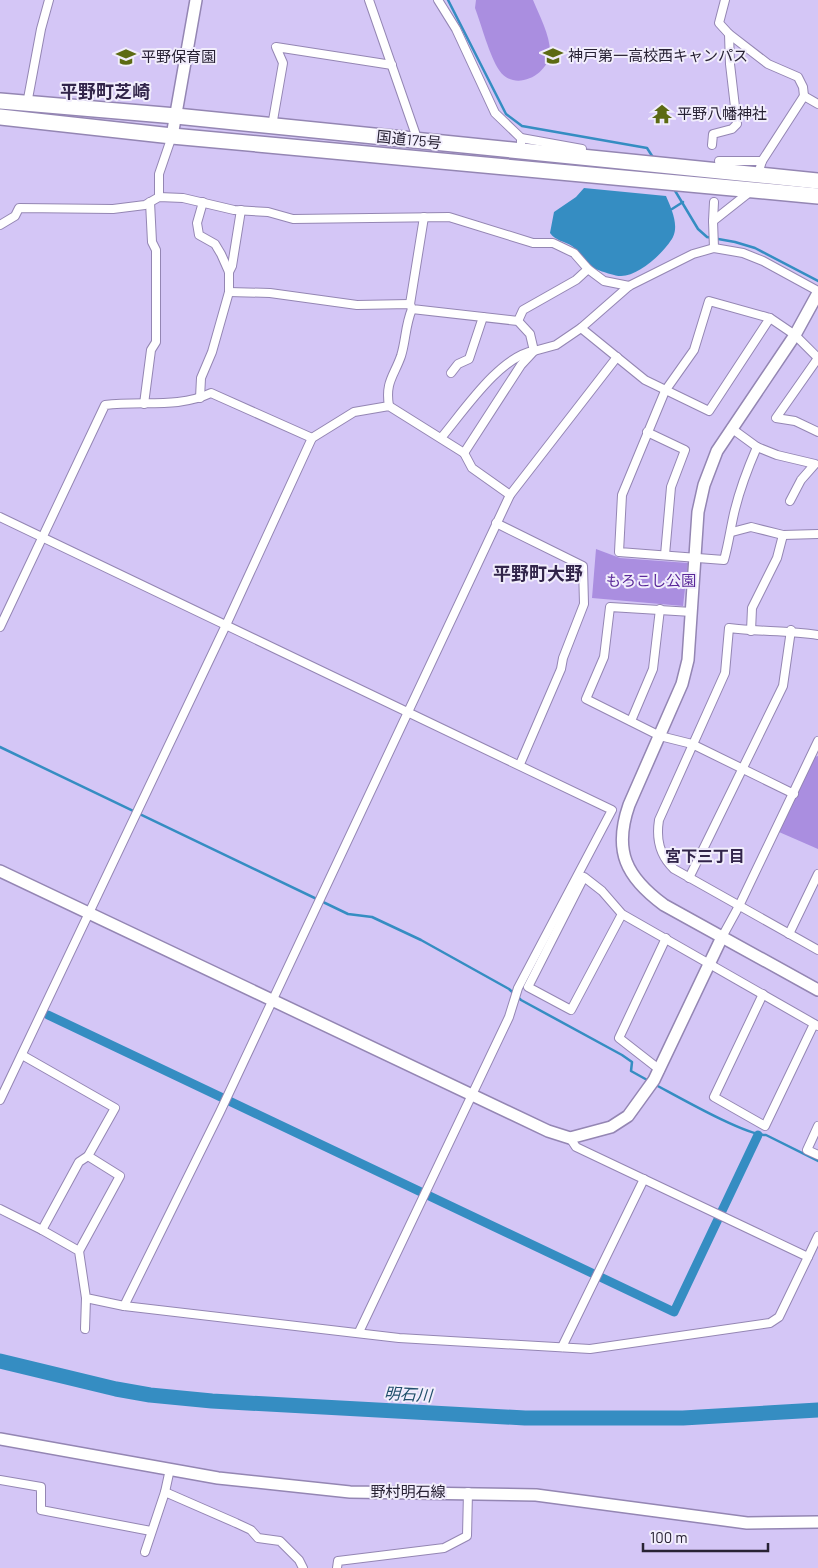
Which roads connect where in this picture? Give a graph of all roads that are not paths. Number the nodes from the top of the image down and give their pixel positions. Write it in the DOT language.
graph roads {
  1 [pos="49,0"];
  2 [pos="196,0"];
  3 [pos="369,0"];
  4 [pos="438,0"];
  5 [pos="725,0"];
  6 [pos="729,34"];
  7 [pos="392,65"];
  8 [pos="804,96"];
  9 [pos="0,101"];
  10 [pos="27,104"];
  11 [pos="818,104"];
  12 [pos="176,116"];
  13 [pos="0,117"];
  14 [pos="272,126"];
  15 [pos="172,136"];
  16 [pos="418,141"];
  17 [pos="521,145"];
  18 [pos="712,145"];
  19 [pos="719,161"];
  20 [pos="760,167"];
  21 [pos="818,180"];
  22 [pos="752,191"];
  23 [pos="818,196"];
  24 [pos="159,197"];
  25 [pos="150,202"];
  26 [pos="203,202"];
  27 [pos="714,202"];
  28 [pos="241,210"];
  29 [pos="424,217"];
  30 [pos="714,220"];
  31 [pos="0,225"];
  32 [pos="714,248"];
  33 [pos="588,269"];
  34 [pos="229,272"];
  35 [pos="628,286"];
  36 [pos="229,292"];
  37 [pos="818,292"];
  38 [pos="411,307"];
  39 [pos="483,317"];
  40 [pos="770,318"];
  41 [pos="518,320"];
  42 [pos="581,328"];
  43 [pos="795,335"];
  44 [pos="534,351"];
  45 [pos="617,357"];
  46 [pos="818,358"];
  47 [pos="451,373"];
  48 [pos="665,391"];
  49 [pos="200,398"];
  50 [pos="144,404"];
  51 [pos="389,406"];
  52 [pos="731,428"];
  53 [pos="647,432"];
  54 [pos="818,432"];
  55 [pos="312,438"];
  56 [pos="441,438"];
  57 [pos="757,447"];
  58 [pos="464,453"];
  59 [pos="510,495"];
  60 [pos="790,501"];
  61 [pos="0,517"];
  62 [pos="496,524"];
  63 [pos="732,532"];
  64 [pos="818,534"];
  65 [pos="783,535"];
  66 [pos="43,538"];
  67 [pos="665,555"];
  68 [pos="696,559"];
  69 [pos="660,609"];
  70 [pos="692,612"];
  71 [pos="226,625"];
  72 [pos="0,627"];
  73 [pos="791,630"];
  74 [pos="751,631"];
  75 [pos="818,635"];
  76 [pos="408,712"];
  77 [pos="632,721"];
  78 [pos="660,736"];
  79 [pos="692,744"];
  80 [pos="817,746"];
  81 [pos="520,764"];
  82 [pos="742,768"];
  83 [pos="794,794"];
  84 [pos="0,871"];
  85 [pos="818,874"];
  86 [pos="689,878"];
  87 [pos="739,906"];
  88 [pos="89,913"];
  89 [pos="622,914"];
  90 [pos="789,934"];
  91 [pos="722,937"];
  92 [pos="666,938"];
  93 [pos="818,950"];
  94 [pos="710,963"];
  95 [pos="818,990"];
  96 [pos="762,994"];
  97 [pos="271,1000"];
  98 [pos="816,1025"];
  99 [pos="22,1055"];
  100 [pos="660,1070"];
  101 [pos="473,1095"];
  102 [pos="0,1100"];
  103 [pos="818,1126"];
  104 [pos="570,1138"];
  105 [pos="818,1155"];
  106 [pos="88,1156"];
  107 [pos="644,1179"];
  108 [pos="0,1210"];
  109 [pos="42,1230"];
  110 [pos="818,1236"];
  111 [pos="79,1251"];
  112 [pos="808,1258"];
  113 [pos="86,1298"];
  114 [pos="124,1306"];
  115 [pos="85,1330"];
  116 [pos="359,1332"];
  117 [pos="562,1347"];
  118 [pos="0,1439"];
  119 [pos="170,1469"];
  120 [pos="0,1480"];
  121 [pos="165,1492"];
  122 [pos="468,1492"];
  123 [pos="818,1522"];
  124 [pos="151,1531"];
  125 [pos="145,1552"];
  126 [pos="303,1568"];
  127 [pos="337,1568"];
  1 -- 10 [label="street"];
  2 -- 12 [label="street"];
  3 -- 7 [label="street"];
  4 -- 17 [label="street"];
  5 -- 6 [label="street"];
  6 -- 8 [label="street"];
  6 -- 18 [label="street"];
  7 -- 14 [label="street"];
  7 -- 16 [label="street"];
  8 -- 11 [label="street"];
  8 -- 20 [label="street"];
  9 -- 10 [label="highway, 国道175号"];
  10 -- 12 [label="highway, 国道175号"];
  12 -- 14 [label="highway, 国道175号"];
  12 -- 15 [label="street"];
  13 -- 15 [label="highway, 国道175号"];
  14 -- 16 [label="highway, 国道175号"];
  15 -- 22 [label="highway, 国道175号"];
  15 -- 24 [label="street"];
  16 -- 17 [label="highway, 国道175号"];
  17 -- 20 [label="highway, 国道175号"];
  19 -- 20 [label="street"];
  20 -- 21 [label="highway, 国道175号"];
  22 -- 23 [label="highway, 国道175号"];
  22 -- 30 [label="street"];
  24 -- 25 [label="street"];
  24 -- 26 [label="street"];
  25 -- 31 [label="street"];
  25 -- 50 [label="street"];
  26 -- 28 [label="street"];
  26 -- 34 [label="street"];
  27 -- 30 [label="street"];
  28 -- 29 [label="street"];
  28 -- 34 [label="street"];
  29 -- 33 [label="street"];
  29 -- 38 [label="street"];
  30 -- 32 [label="street"];
  32 -- 35 [label="street"];
  32 -- 37 [label="street"];
  33 -- 35 [label="street"];
  33 -- 41 [label="street"];
  34 -- 36 [label="street"];
  35 -- 42 [label="street"];
  36 -- 38 [label="street"];
  36 -- 49 [label="street"];
  37 -- 43 [label="street"];
  38 -- 39 [label="street"];
  38 -- 51 [label="street"];
  39 -- 41 [label="street"];
  39 -- 47 [label="street"];
  40 -- 43 [label="street"];
  40 -- 48 [label="street"];
  40 -- 48 [label="street"];
  41 -- 44 [label="street"];
  42 -- 44 [label="street"];
  42 -- 45 [label="street"];
  43 -- 46 [label="street"];
  43 -- 52 [label="street"];
  44 -- 56 [label="street"];
  44 -- 58 [label="street"];
  45 -- 48 [label="street"];
  45 -- 59 [label="street"];
  46 -- 54 [label="street"];
  48 -- 53 [label="street"];
  49 -- 50 [label="street"];
  49 -- 55 [label="street"];
  50 -- 66 [label="street"];
  51 -- 55 [label="street"];
  51 -- 56 [label="street"];
  52 -- 57 [label="street"];
  52 -- 68 [label="street"];
  53 -- 67 [label="street"];
  53 -- 67 [label="street"];
  55 -- 71 [label="street"];
  56 -- 58 [label="street"];
  57 -- 60 [label="street"];
  57 -- 63 [label="street"];
  58 -- 59 [label="street"];
  59 -- 62 [label="street"];
  61 -- 66 [label="street"];
  62 -- 76 [label="street"];
  62 -- 81 [label="street"];
  63 -- 65 [label="street"];
  63 -- 68 [label="street"];
  64 -- 65 [label="street"];
  65 -- 74 [label="street"];
  66 -- 71 [label="street"];
  66 -- 72 [label="street"];
  67 -- 68 [label="street"];
  68 -- 70 [label="street"];
  69 -- 70 [label="street"];
  69 -- 77 [label="street"];
  69 -- 77 [label="street"];
  70 -- 78 [label="street"];
  71 -- 76 [label="street"];
  71 -- 88 [label="street"];
  73 -- 74 [label="street"];
  73 -- 75 [label="street"];
  73 -- 82 [label="street"];
  74 -- 79 [label="street"];
  76 -- 81 [label="street"];
  76 -- 97 [label="street"];
  77 -- 78 [label="street"];
  78 -- 79 [label="street"];
  78 -- 91 [label="street"];
  79 -- 82 [label="street"];
  79 -- 86 [label="street"];
  80 -- 83 [label="street"];
  81 -- 101 [label="street"];
  82 -- 83 [label="street"];
  82 -- 86 [label="street"];
  83 -- 87 [label="street"];
  84 -- 88 [label="street"];
  85 -- 90 [label="street"];
  86 -- 87 [label="street"];
  87 -- 90 [label="street"];
  87 -- 91 [label="street"];
  88 -- 97 [label="street"];
  88 -- 99 [label="street"];
  89 -- 89 [label="street"];
  89 -- 92 [label="street"];
  90 -- 93 [label="street"];
  91 -- 94 [label="street"];
  91 -- 95 [label="street"];
  92 -- 94 [label="street"];
  92 -- 100 [label="street"];
  94 -- 96 [label="street"];
  94 -- 100 [label="street"];
  96 -- 98 [label="street"];
  96 -- 98 [label="street"];
  97 -- 101 [label="street"];
  97 -- 114 [label="street"];
  99 -- 102 [label="street"];
  99 -- 106 [label="street"];
  100 -- 104 [label="street"];
  101 -- 104 [label="street"];
  101 -- 116 [label="street"];
  103 -- 105 [label="street"];
  104 -- 107 [label="street"];
  106 -- 109 [label="street"];
  106 -- 111 [label="street"];
  107 -- 112 [label="street"];
  107 -- 117 [label="street"];
  108 -- 109 [label="street"];
  109 -- 111 [label="street"];
  110 -- 112 [label="street"];
  111 -- 113 [label="street"];
  112 -- 117 [label="street"];
  113 -- 114 [label="street"];
  113 -- 115 [label="street"];
  114 -- 116 [label="street"];
  116 -- 117 [label="street"];
  118 -- 119 [label="street, 野村明石線"];
  119 -- 121 [label="street"];
  119 -- 122 [label="street, 野村明石線"];
  120 -- 124 [label="street"];
  121 -- 124 [label="street"];
  121 -- 126 [label="street"];
  122 -- 123 [label="street, 野村明石線"];
  122 -- 127 [label="street"];
  124 -- 125 [label="street"];
}
